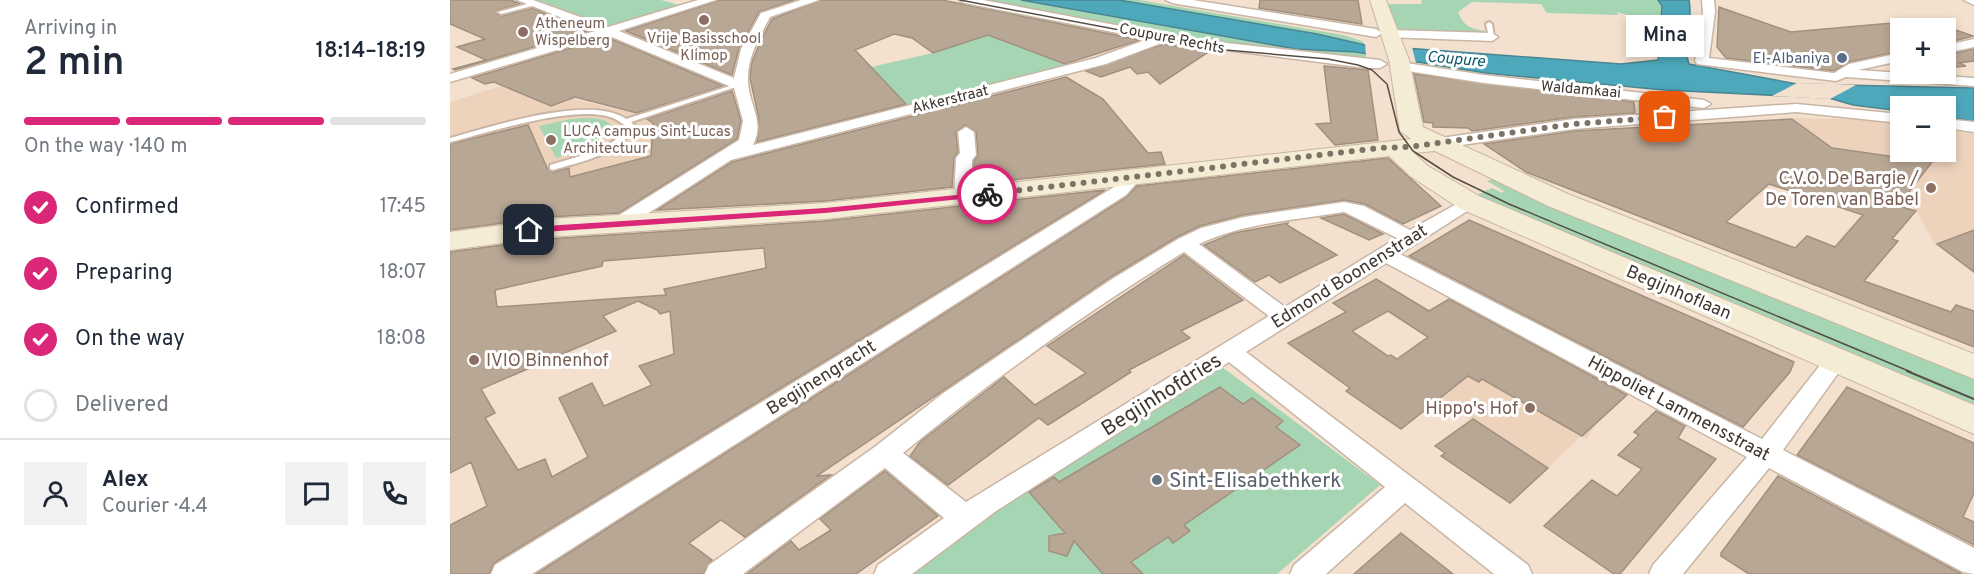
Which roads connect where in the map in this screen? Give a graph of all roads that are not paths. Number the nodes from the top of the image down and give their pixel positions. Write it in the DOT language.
graph roads {
  1 [pos="710,0"];
  2 [pos="813,0"];
  3 [pos="965,0"];
  4 [pos="1172,0"];
  5 [pos="1372,0"];
  6 [pos="1378,0"];
  7 [pos="1708,0"];
  8 [pos="528,2"];
  9 [pos="501,12"];
  10 [pos="1489,24"];
  11 [pos="608,31"];
  12 [pos="1166,37"];
  13 [pos="1492,37"];
  14 [pos="1974,43"];
  15 [pos="1956,46"];
  16 [pos="1387,51"];
  17 [pos="1890,59"];
  18 [pos="450,78"];
  19 [pos="1974,82"];
  20 [pos="739,86"];
  21 [pos="1828,86"];
  22 [pos="1651,100"];
  23 [pos="1796,108"];
  24 [pos="1761,112"];
  25 [pos="1665,117"];
  26 [pos="1890,118"];
  27 [pos="627,121"];
  28 [pos="1956,125"];
  29 [pos="1974,127"];
  30 [pos="966,132"];
  31 [pos="450,140"];
  32 [pos="1434,144"];
  33 [pos="1395,149"];
  34 [pos="732,155"];
  35 [pos="553,167"];
  36 [pos="1133,177"];
  37 [pos="963,197"];
  38 [pos="1469,202"];
  39 [pos="620,223"];
  40 [pos="1410,238"];
  41 [pos="450,241"];
  42 [pos="1185,243"];
  43 [pos="1384,254"];
  44 [pos="1283,316"];
  45 [pos="1230,351"];
  46 [pos="1836,360"];
  47 [pos="1974,367"];
  48 [pos="1974,420"];
  49 [pos="885,453"];
  50 [pos="1766,453"];
  51 [pos="1404,487"];
  52 [pos="965,518"];
  53 [pos="1974,562"];
  54 [pos="506,574"];
  55 [pos="720,574"];
  56 [pos="888,574"];
  57 [pos="1305,574"];
  58 [pos="1518,574"];
  59 [pos="1664,574"];
  1 -- 11 [label="street"];
  2 -- 20 [label="street"];
  3 -- 12 [label="street, Coupure Rechts"];
  4 -- 16 [label="street"];
  5 -- 16 [label="main road"];
  6 -- 16 [label="main road"];
  7 -- 21 [label="street"];
  8 -- 9 [label="lane"];
  8 -- 11 [label="street"];
  10 -- 13 [label="lane"];
  11 -- 18 [label="street"];
  11 -- 20 [label="street"];
  12 -- 16 [label="street, Coupure Rechts"];
  12 -- 34 [label="street, Akkerstraat"];
  13 -- 16 [label="street"];
  14 -- 15 [label="street"];
  16 -- 22 [label="street, Waldamkaai"];
  16 -- 32 [label="main road"];
  16 -- 33 [label="main road"];
  17 -- 21 [label="street"];
  19 -- 21 [label="street"];
  20 -- 27 [label="lane"];
  20 -- 34 [label="street"];
  21 -- 23 [label="street"];
  22 -- 24 [label="street, Waldamkaai"];
  22 -- 25 [label="street"];
  23 -- 24 [label="street"];
  23 -- 26 [label="street"];
  24 -- 25 [label="street"];
  25 -- 32 [label="street"];
  27 -- 31 [label="lane"];
  27 -- 35 [label="lane"];
  28 -- 29 [label="street"];
  30 -- 37 [label="street"];
  32 -- 33 [label="main road"];
  32 -- 47 [label="main road"];
  33 -- 36 [label="main road"];
  33 -- 38 [label="main road, Begijnhoflaan"];
  34 -- 39 [label="street"];
  36 -- 37 [label="main road"];
  36 -- 54 [label="street, Begijnengracht"];
  37 -- 39 [label="main road"];
  38 -- 40 [label="street, Edmond Boonenstraat"];
  38 -- 46 [label="main road, Begijnhoflaan"];
  39 -- 41 [label="main road"];
  40 -- 42 [label="street"];
  40 -- 43 [label="street, Edmond Boonenstraat"];
  42 -- 44 [label="street"];
  42 -- 49 [label="street"];
  43 -- 44 [label="street, Edmond Boonenstraat"];
  43 -- 50 [label="street, Hippoliet Lammensstraat"];
  44 -- 45 [label="street, Edmond Boonenstraat"];
  45 -- 51 [label="street, Begijnhofdries"];
  45 -- 52 [label="street, Begijnhofdries"];
  46 -- 48 [label="main road, Begijnhoflaan"];
  46 -- 50 [label="street"];
  49 -- 52 [label="street"];
  49 -- 55 [label="street"];
  50 -- 53 [label="street, Hippoliet Lammensstraat"];
  50 -- 59 [label="street"];
  51 -- 57 [label="street"];
  51 -- 58 [label="street, Begijnhofdries"];
  52 -- 56 [label="street, Begijnhofdries"];
}
